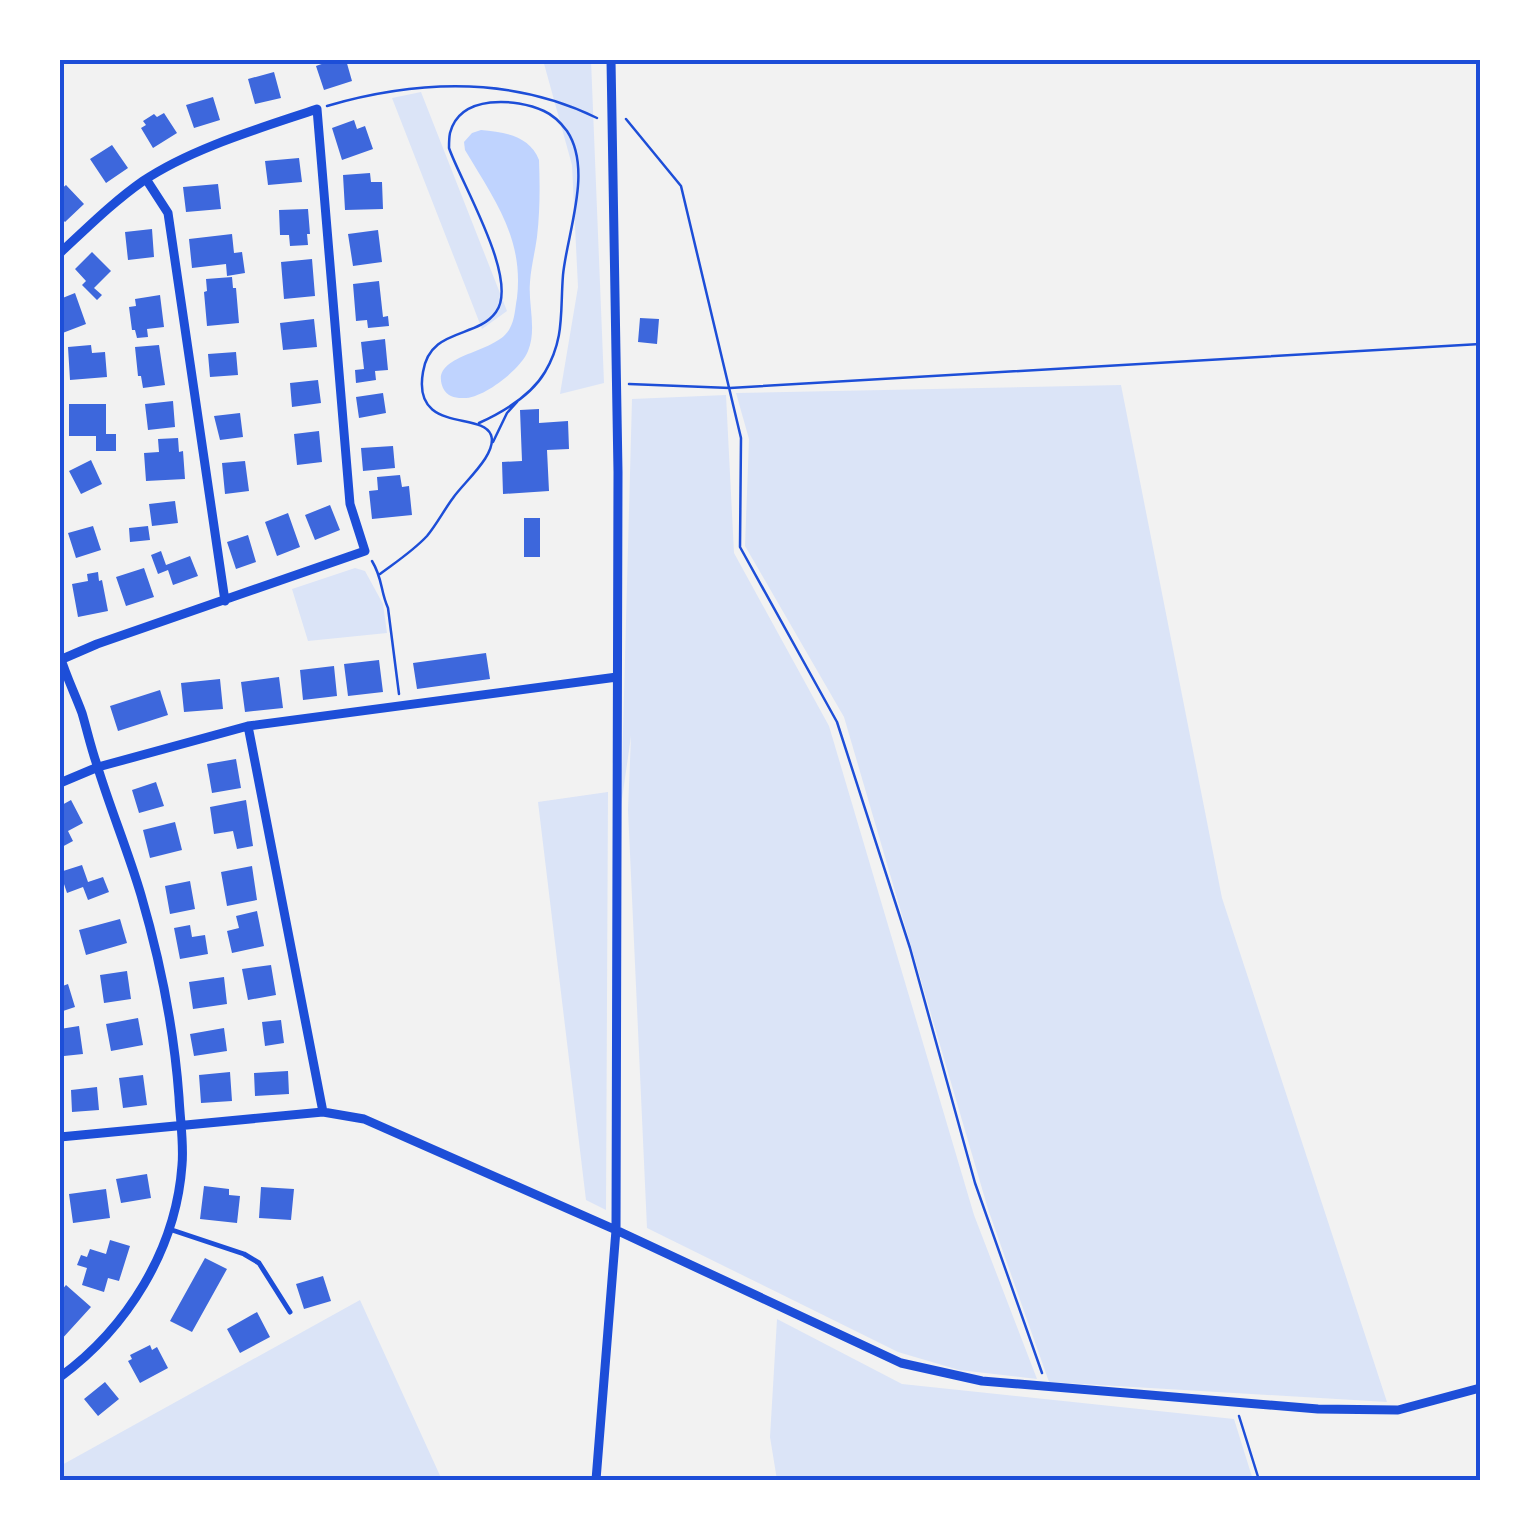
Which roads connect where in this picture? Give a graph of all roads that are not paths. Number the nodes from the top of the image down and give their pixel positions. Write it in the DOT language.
graph roads {
  1 [pos="611,60"];
  2 [pos="146,179"];
  3 [pos="60,253"];
  4 [pos="225,601"];
  5 [pos="60,658"];
  6 [pos="617,676"];
  7 [pos="248,726"];
  8 [pos="98,768"];
  9 [pos="60,784"];
  10 [pos="322,1112"];
  11 [pos="181,1127"];
  12 [pos="60,1138"];
  13 [pos="169,1229"];
  14 [pos="616,1230"];
  15 [pos="290,1312"];
  16 [pos="60,1377"];
  17 [pos="1480,1388"];
  18 [pos="596,1480"];
  1 -- 6 [label="street"];
  2 -- 3 [label="street"];
  2 -- 4 [label="street"];
  2 -- 4 [label="street"];
  4 -- 5 [label="street"];
  5 -- 8 [label="street"];
  6 -- 7 [label="street"];
  6 -- 14 [label="street"];
  7 -- 8 [label="street"];
  7 -- 10 [label="street"];
  8 -- 9 [label="street"];
  8 -- 11 [label="street"];
  10 -- 11 [label="street"];
  10 -- 14 [label="street"];
  11 -- 12 [label="street"];
  11 -- 13 [label="street"];
  13 -- 15 [label="lane"];
  13 -- 16 [label="street"];
  14 -- 17 [label="street"];
  14 -- 18 [label="street"];
}
